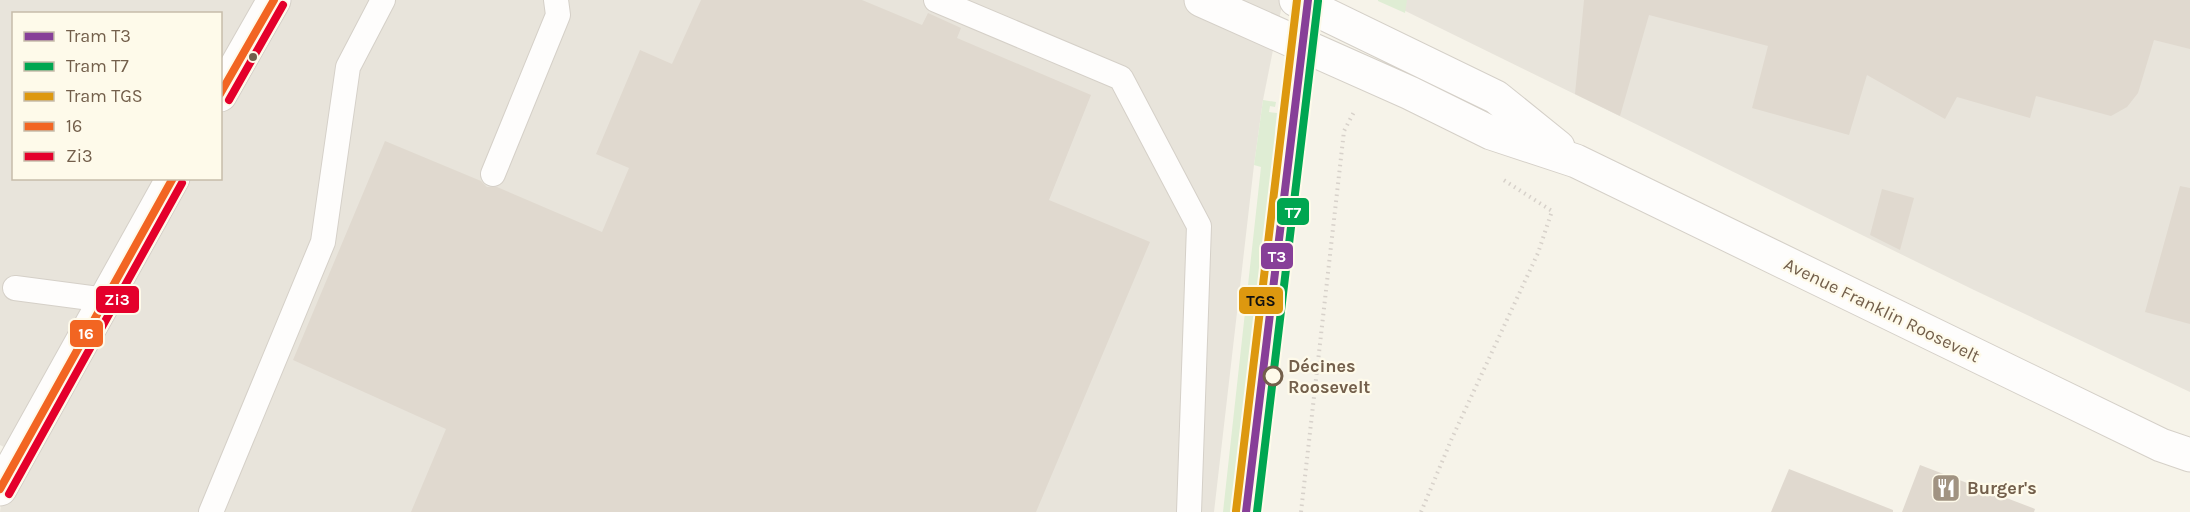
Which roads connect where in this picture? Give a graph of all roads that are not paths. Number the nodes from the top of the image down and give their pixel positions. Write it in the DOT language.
graph roads {
  1 [pos="274,0"];
  2 [pos="383,0"];
  3 [pos="556,0"];
  4 [pos="936,0"];
  5 [pos="1201,0"];
  6 [pos="1296,0"];
  7 [pos="222,91"];
  8 [pos="1576,161"];
  9 [pos="493,174"];
  10 [pos="173,180"];
  11 [pos="15,288"];
  12 [pos="106,300"];
  13 [pos="2190,455"];
  14 [pos="0,489"];
  15 [pos="211,512"];
  16 [pos="1189,512"];
  1 -- 7 [label="street"];
  2 -- 15 [label="lane"];
  3 -- 9 [label="lane"];
  4 -- 16 [label="lane"];
  5 -- 8 [label="street, Avenue Franklin Roosevelt"];
  6 -- 8 [label="street, Avenue Franklin Roosevelt"];
  8 -- 13 [label="street, Avenue Franklin Roosevelt"];
  10 -- 12 [label="street"];
  11 -- 12 [label="lane"];
  12 -- 14 [label="street"];
}
